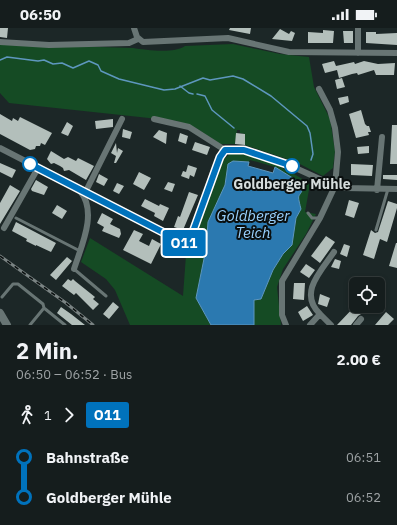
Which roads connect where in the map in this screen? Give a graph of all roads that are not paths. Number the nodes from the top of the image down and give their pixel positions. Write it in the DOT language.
graph roads {
  1 [pos="134,28"];
  2 [pos="358,28"];
  3 [pos="138,39"];
  4 [pos="0,42"];
  5 [pos="358,52"];
  6 [pos="397,53"];
  7 [pos="319,89"];
  8 [pos="122,119"];
  9 [pos="154,119"];
  10 [pos="382,137"];
  11 [pos="0,148"];
  12 [pos="225,150"];
  13 [pos="38,168"];
  14 [pos="335,186"];
  15 [pos="388,189"];
  16 [pos="397,189"];
  17 [pos="377,190"];
  18 [pos="82,191"];
  19 [pos="308,213"];
  20 [pos="16,218"];
  21 [pos="320,218"];
  22 [pos="4,228"];
  23 [pos="376,230"];
  24 [pos="80,251"];
  25 [pos="334,252"];
  26 [pos="74,269"];
  27 [pos="2,296"];
  28 [pos="106,296"];
  29 [pos="44,308"];
  30 [pos="0,313"];
  31 [pos="320,314"];
  32 [pos="361,319"];
  33 [pos="284,324"];
  34 [pos="7,325"];
  35 [pos="30,325"];
  36 [pos="65,325"];
  37 [pos="310,325"];
  38 [pos="331,325"];
  39 [pos="356,325"];
  1 -- 3 [label="street"];
  2 -- 5 [label="street"];
  3 -- 4 [label="street"];
  3 -- 5 [label="street"];
  5 -- 6 [label="street"];
  7 -- 14 [label="street"];
  8 -- 18 [label="street"];
  9 -- 12 [label="street"];
  10 -- 17 [label="street"];
  11 -- 13 [label="street"];
  12 -- 14 [label="street"];
  12 -- 18 [label="street"];
  13 -- 18 [label="street"];
  13 -- 22 [label="street"];
  14 -- 17 [label="street"];
  14 -- 21 [label="street"];
  15 -- 16 [label="street"];
  15 -- 17 [label="street"];
  15 -- 23 [label="lane"];
  18 -- 24 [label="street"];
  19 -- 21 [label="lane"];
  20 -- 24 [label="lane"];
  21 -- 33 [label="street"];
  24 -- 26 [label="street"];
  25 -- 31 [label="street"];
  26 -- 28 [label="lane"];
  27 -- 29 [label="lane"];
  29 -- 35 [label="lane"];
  29 -- 36 [label="lane"];
  30 -- 34 [label="street"];
  31 -- 37 [label="street"];
  31 -- 38 [label="street"];
  32 -- 39 [label="street"];
}
